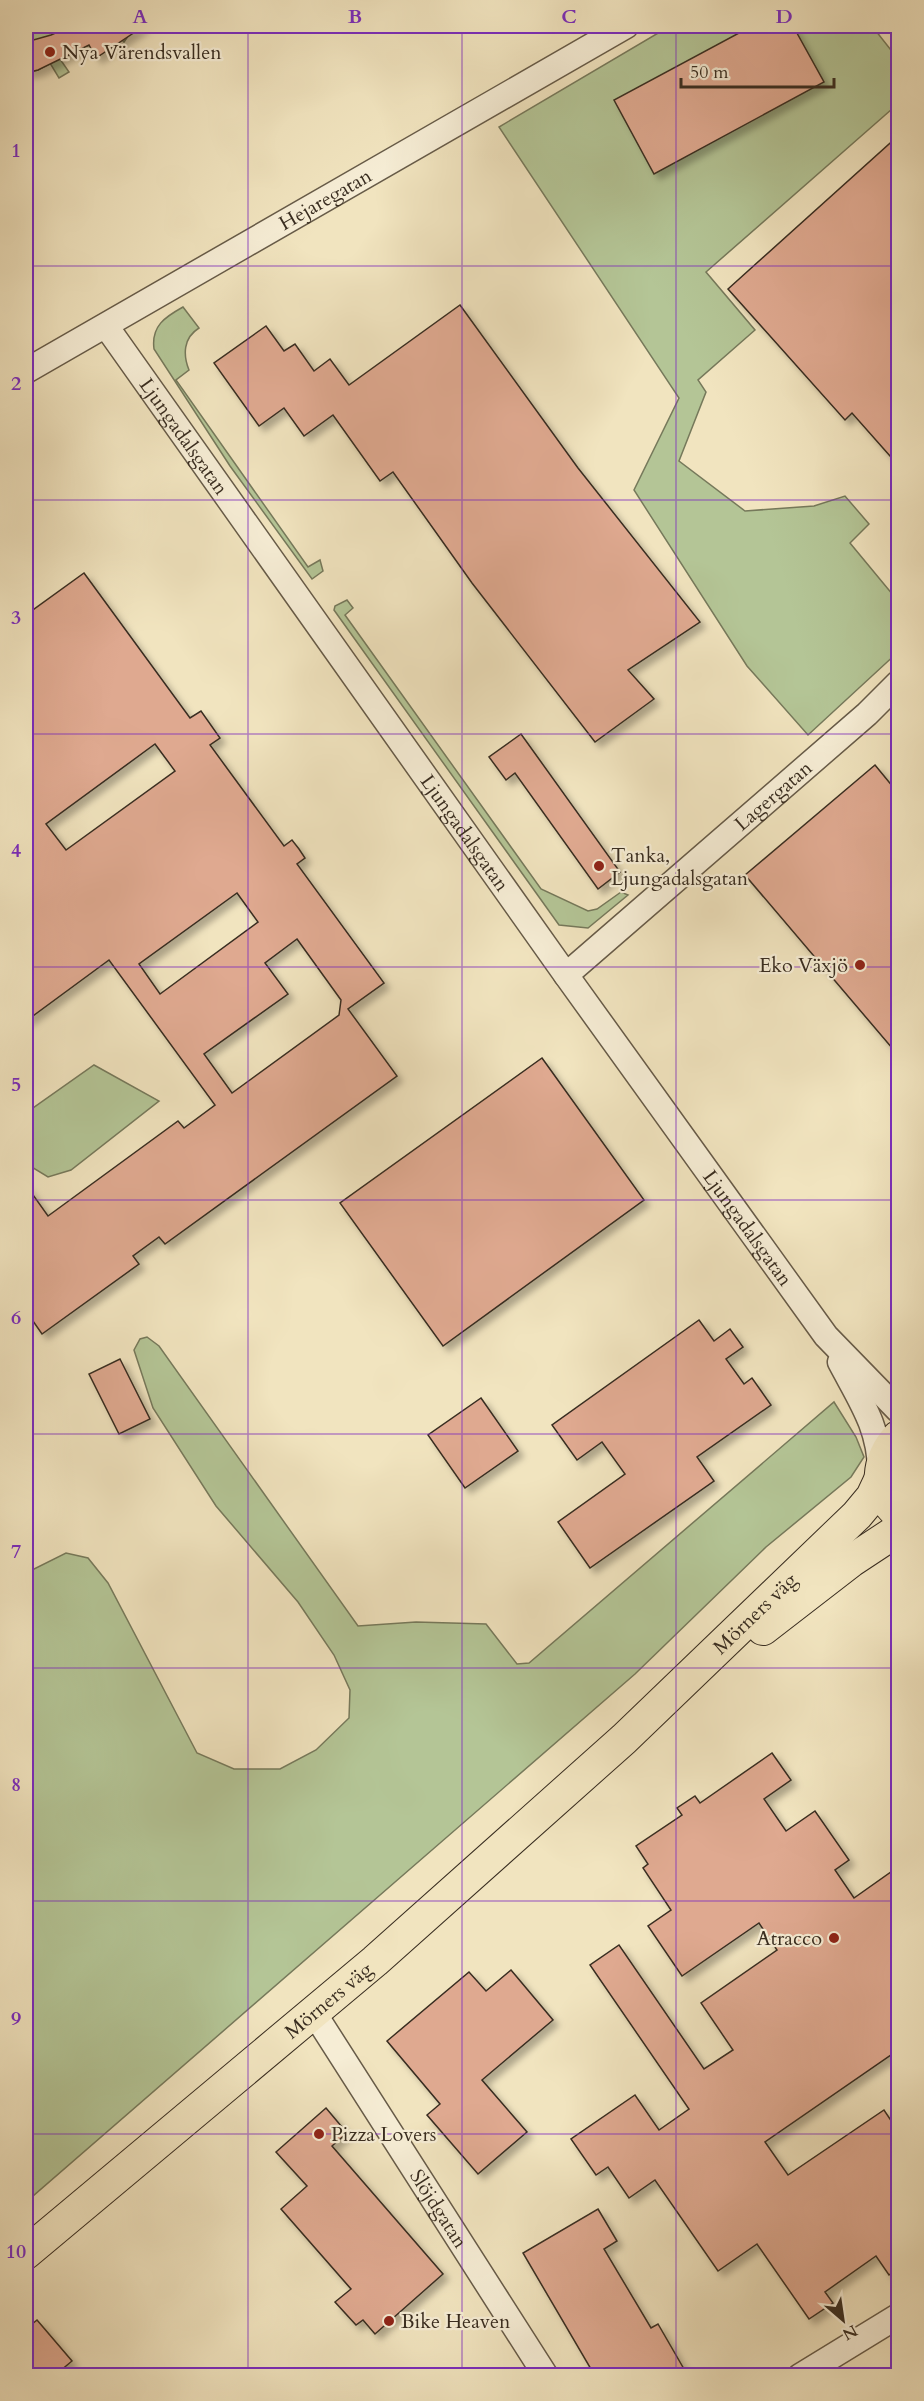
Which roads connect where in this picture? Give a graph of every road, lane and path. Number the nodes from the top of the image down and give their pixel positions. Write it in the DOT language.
graph roads {
  1 [pos="626,26"];
  2 [pos="106,326"];
  3 [pos="26,371"];
  4 [pos="898,683"];
  5 [pos="566,975"];
  6 [pos="826,1336"];
  7 [pos="898,1410"];
  8 [pos="898,1437"];
  9 [pos="880,1476"];
  10 [pos="898,1513"];
  11 [pos="898,1530"];
  12 [pos="624,1739"];
  13 [pos="314,2013"];
  14 [pos="26,2253"];
  15 [pos="898,2316"];
  16 [pos="546,2376"];
  17 [pos="800,2376"];
  1 -- 2 [label="street, Hejaregatan"];
  2 -- 3 [label="street, Hejaregatan"];
  2 -- 5 [label="street, Ljungadalsgatan"];
  4 -- 5 [label="street, Lagergatan"];
  5 -- 6 [label="street, Ljungadalsgatan"];
  6 -- 7 [label="street, Ljungadalsgatan"];
  6 -- 9 [label="street, Ljungadalsgatan"];
  8 -- 9 [label="main road, Mörners väg"];
  9 -- 10 [label="main road"];
  9 -- 12 [label="main road, Mörners väg"];
  11 -- 12 [label="main road, Mörners väg"];
  12 -- 13 [label="main road, Mörners väg"];
  13 -- 14 [label="main road, Mörners väg"];
  13 -- 16 [label="street, Slöjdgatan"];
  15 -- 17 [label="street"];
}
